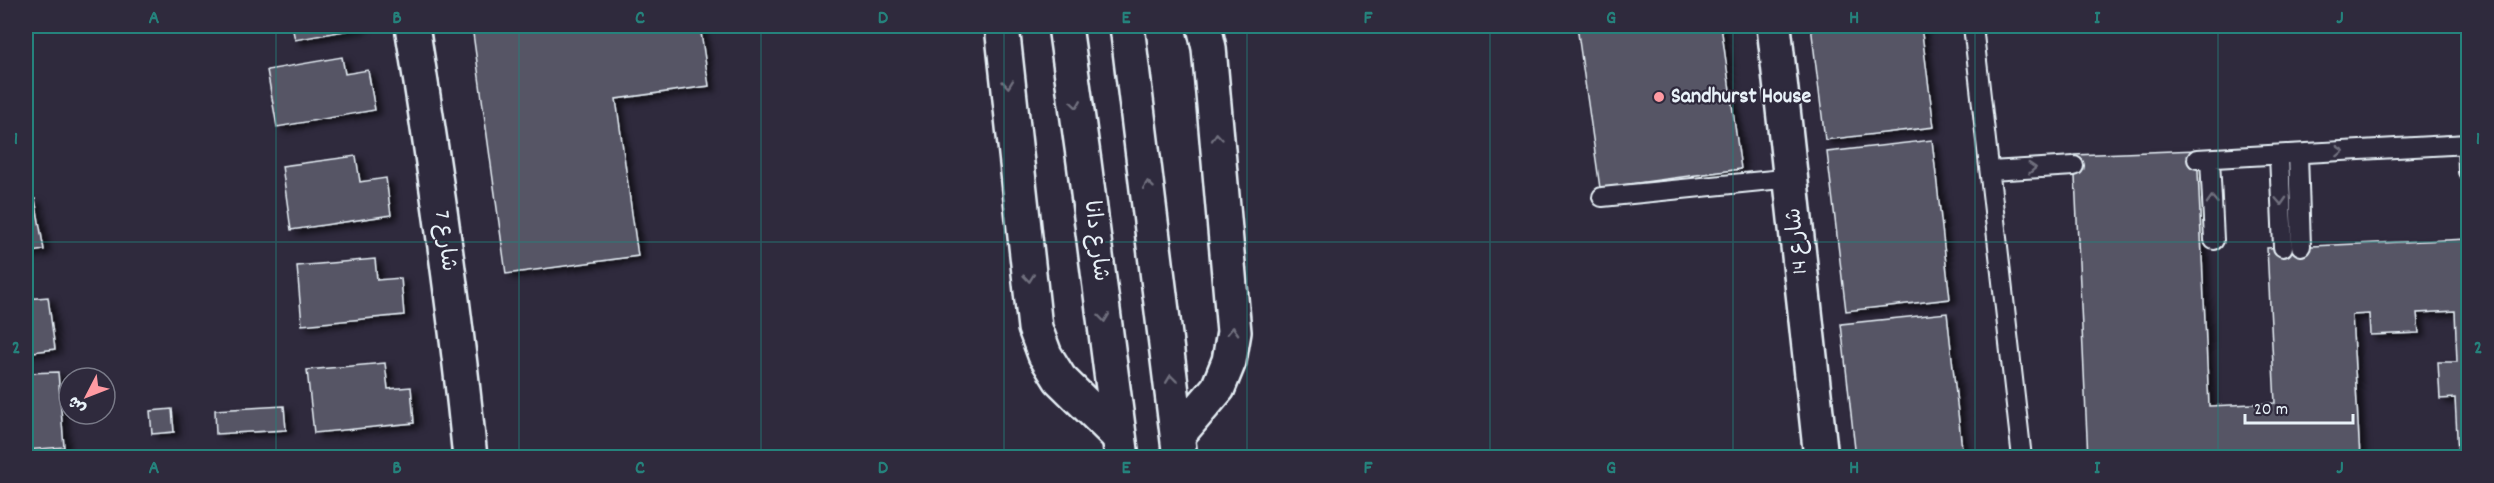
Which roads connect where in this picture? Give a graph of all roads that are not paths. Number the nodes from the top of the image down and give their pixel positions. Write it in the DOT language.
graph roads {
  1 [pos="412,26"];
  2 [pos="1002,26"];
  3 [pos="1065,26"];
  4 [pos="1127,26"];
  5 [pos="1204,26"];
  6 [pos="1774,26"];
  7 [pos="1973,26"];
  8 [pos="2468,144"];
  9 [pos="2279,154"];
  10 [pos="2298,154"];
  11 [pos="2074,166"];
  12 [pos="1990,171"];
  13 [pos="2469,171"];
  14 [pos="1792,178"];
  15 [pos="1602,197"];
  16 [pos="2214,240"];
  17 [pos="1179,446"];
  18 [pos="1120,447"];
  19 [pos="470,458"];
  20 [pos="1821,458"];
  21 [pos="2022,458"];
  1 -- 19 [label="street, شارع 7"];
  2 -- 18 [label="street, one-way"];
  3 -- 18 [label="street, شارع دانا, one-way"];
  17 -- 4 [label="street, one-way"];
  17 -- 5 [label="street, one-way"];
  6 -- 14 [label="street, شارع 14"];
  7 -- 12 [label="lane"];
  10 -- 8 [label="lane, one-way"];
  8 -- 13 [label="lane"];
  9 -- 10 [label="lane"];
  9 -- 10 [label="lane, one-way"];
  16 -- 9 [label="lane, one-way"];
  12 -- 11 [label="lane, one-way"];
  12 -- 21 [label="lane"];
  14 -- 15 [label="lane"];
  14 -- 20 [label="street, شارع 14"];
}
